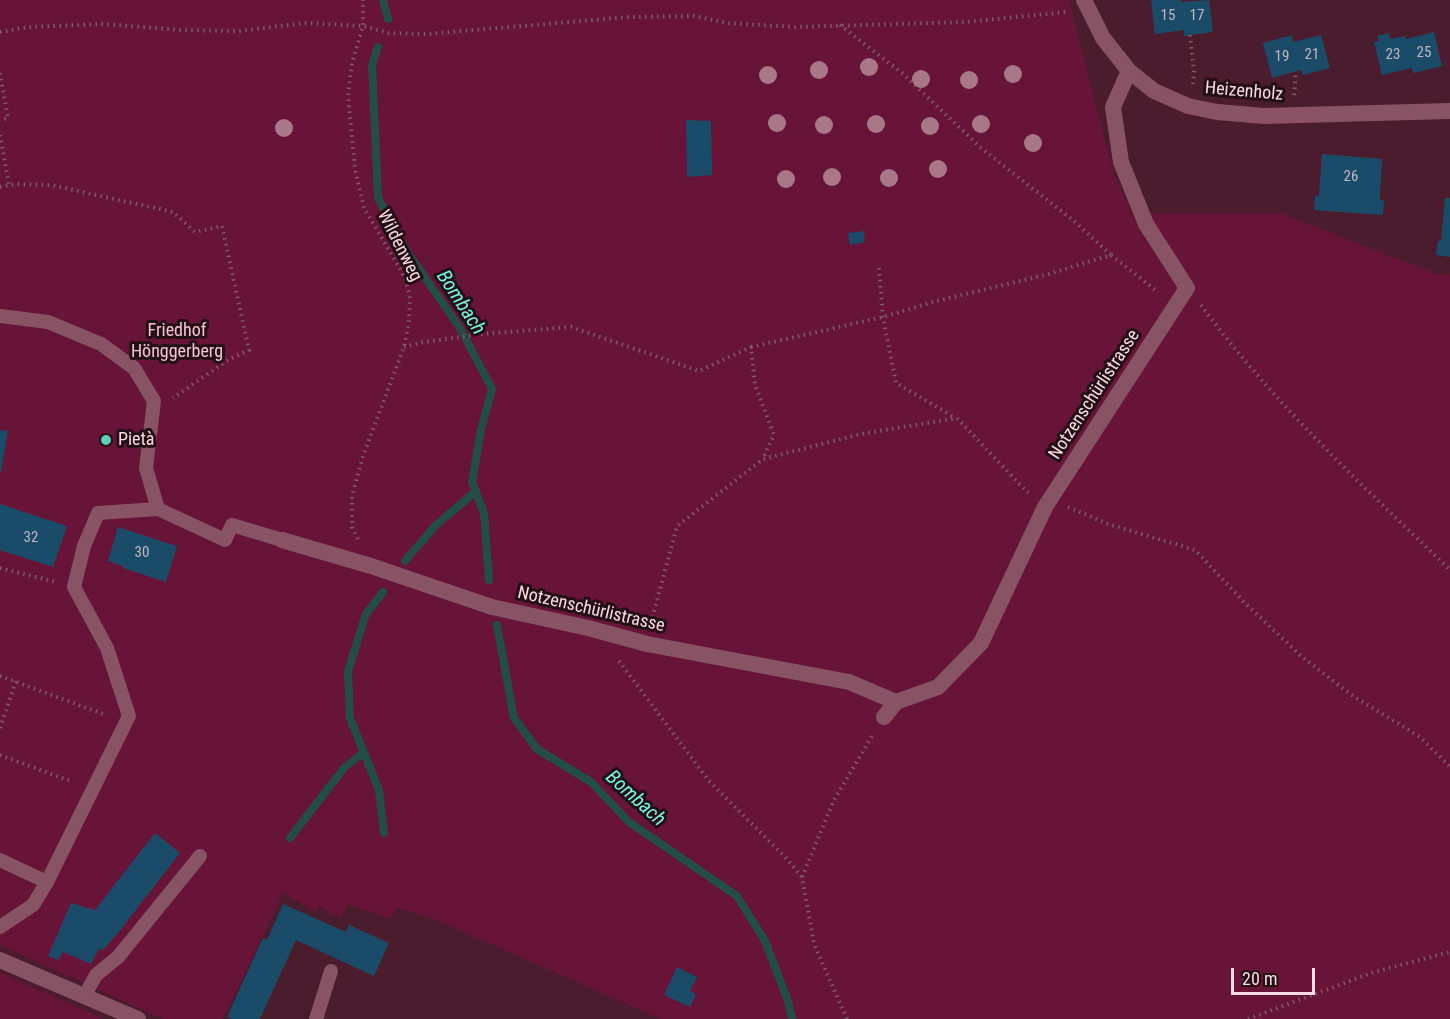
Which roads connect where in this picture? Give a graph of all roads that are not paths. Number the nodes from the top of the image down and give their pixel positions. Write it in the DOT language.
graph roads {
  1 [pos="1086,5"];
  2 [pos="1129,71"];
  3 [pos="1450,111"];
  4 [pos="0,316"];
  5 [pos="158,509"];
  6 [pos="282,540"];
  7 [pos="896,702"];
  8 [pos="884,717"];
  9 [pos="200,856"];
  10 [pos="0,860"];
  11 [pos="47,882"];
  12 [pos="0,927"];
  13 [pos="0,960"];
  14 [pos="331,971"];
  15 [pos="85,995"];
  16 [pos="138,1019"];
  17 [pos="316,1019"];
  1 -- 2 [label="street, Heizenholz"];
  2 -- 3 [label="street, Heizenholz"];
  2 -- 7 [label="street, Notzenschürlistrasse"];
  4 -- 5 [label="lane"];
  5 -- 6 [label="lane"];
  5 -- 11 [label="lane"];
  6 -- 7 [label="street, Notzenschürlistrasse"];
  7 -- 8 [label="street"];
  9 -- 15 [label="lane"];
  10 -- 11 [label="lane"];
  11 -- 12 [label="lane"];
  13 -- 15 [label="street"];
  14 -- 17 [label="lane"];
  15 -- 16 [label="street"];
}
